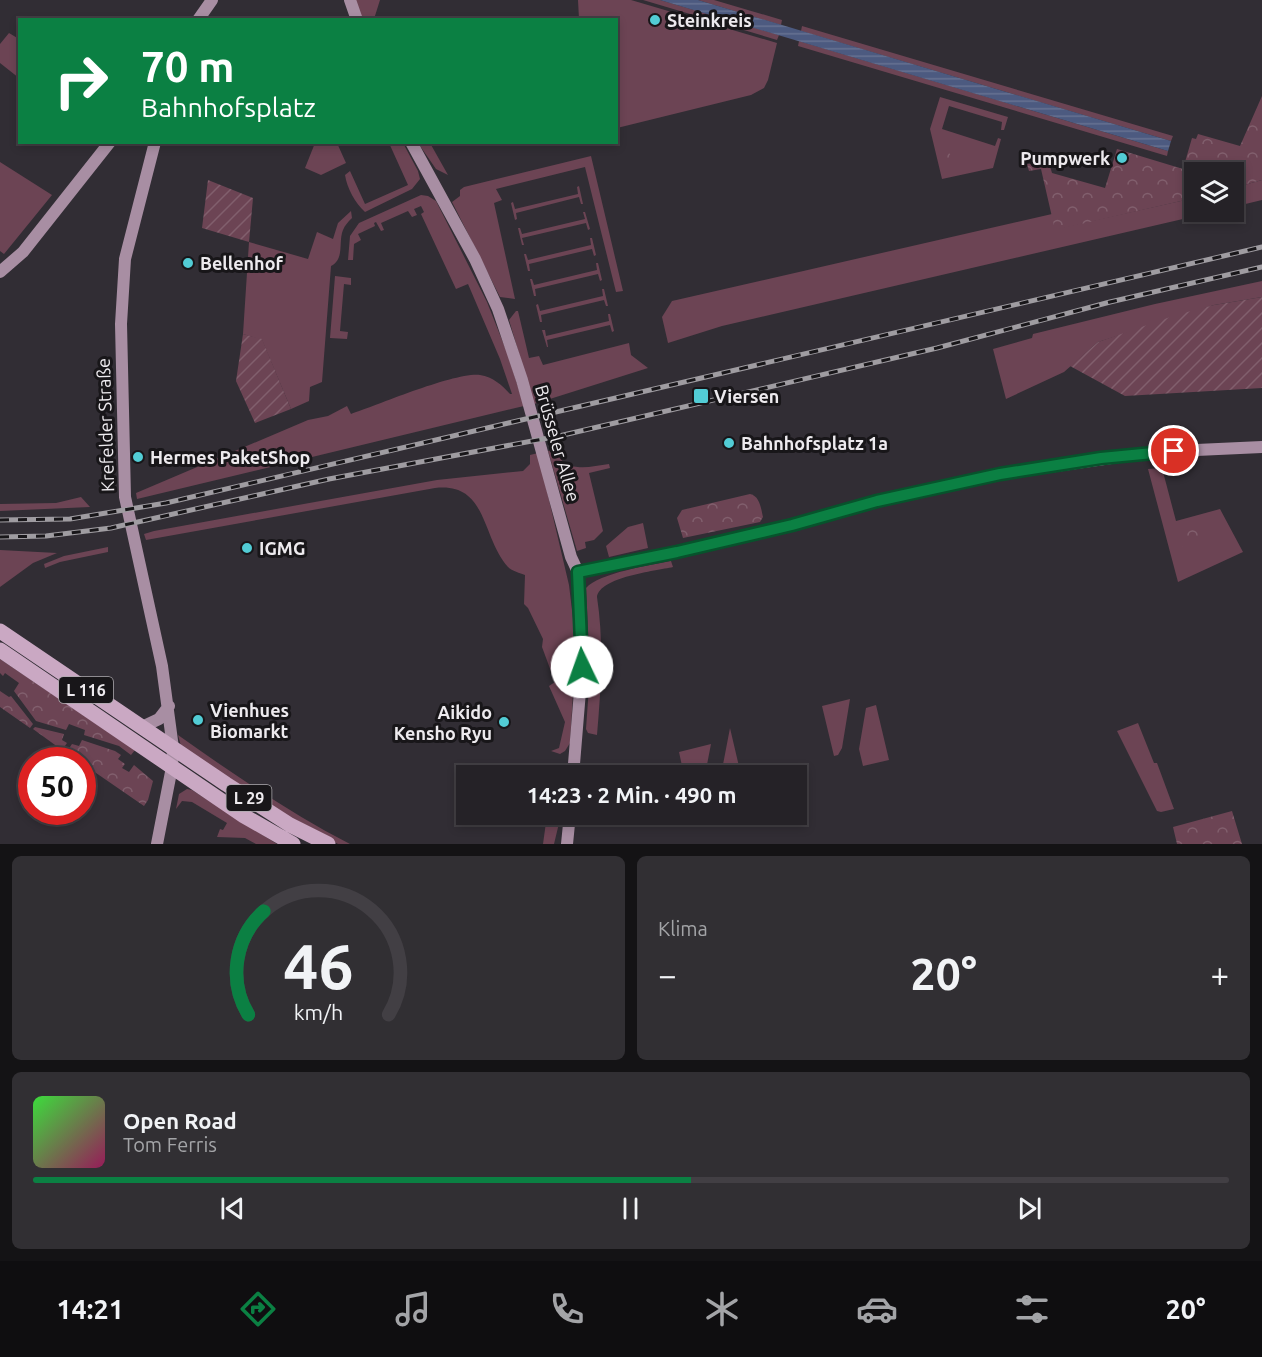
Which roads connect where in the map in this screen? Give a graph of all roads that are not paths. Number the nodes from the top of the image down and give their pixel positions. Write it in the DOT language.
graph roads {
  1 [pos="212,0"];
  2 [pos="350,0"];
  3 [pos="199,18"];
  4 [pos="356,18"];
  5 [pos="108,144"];
  6 [pos="154,144"];
  7 [pos="412,144"];
  8 [pos="0,272"];
  9 [pos="1262,447"];
  10 [pos="578,572"];
  11 [pos="0,631"];
  12 [pos="0,650"];
  13 [pos="169,706"];
  14 [pos="142,727"];
  15 [pos="173,747"];
  16 [pos="574,765"];
  17 [pos="172,767"];
  18 [pos="569,825"];
  19 [pos="157,844"];
  20 [pos="293,844"];
  21 [pos="328,844"];
  22 [pos="567,844"];
  1 -- 3 [label="main road"];
  2 -- 4 [label="main road"];
  5 -- 8 [label="main road"];
  6 -- 13 [label="main road, Krefelder Straße"];
  7 -- 10 [label="main road, Brüsseler Allee"];
  9 -- 10 [label="main road"];
  10 -- 16 [label="main road, Brüsseler Allee"];
  11 -- 14 [label="main road, L 116"];
  12 -- 17 [label="main road, L 116"];
  13 -- 14 [label="main road"];
  13 -- 15 [label="main road, Krefelder Straße"];
  14 -- 15 [label="main road, L 116"];
  15 -- 17 [label="main road, Krefelder Straße"];
  15 -- 21 [label="main road, L 29"];
  17 -- 19 [label="main road, Krefelder Straße"];
  17 -- 20 [label="main road, L 29"];
  18 -- 22 [label="main road"];
}
